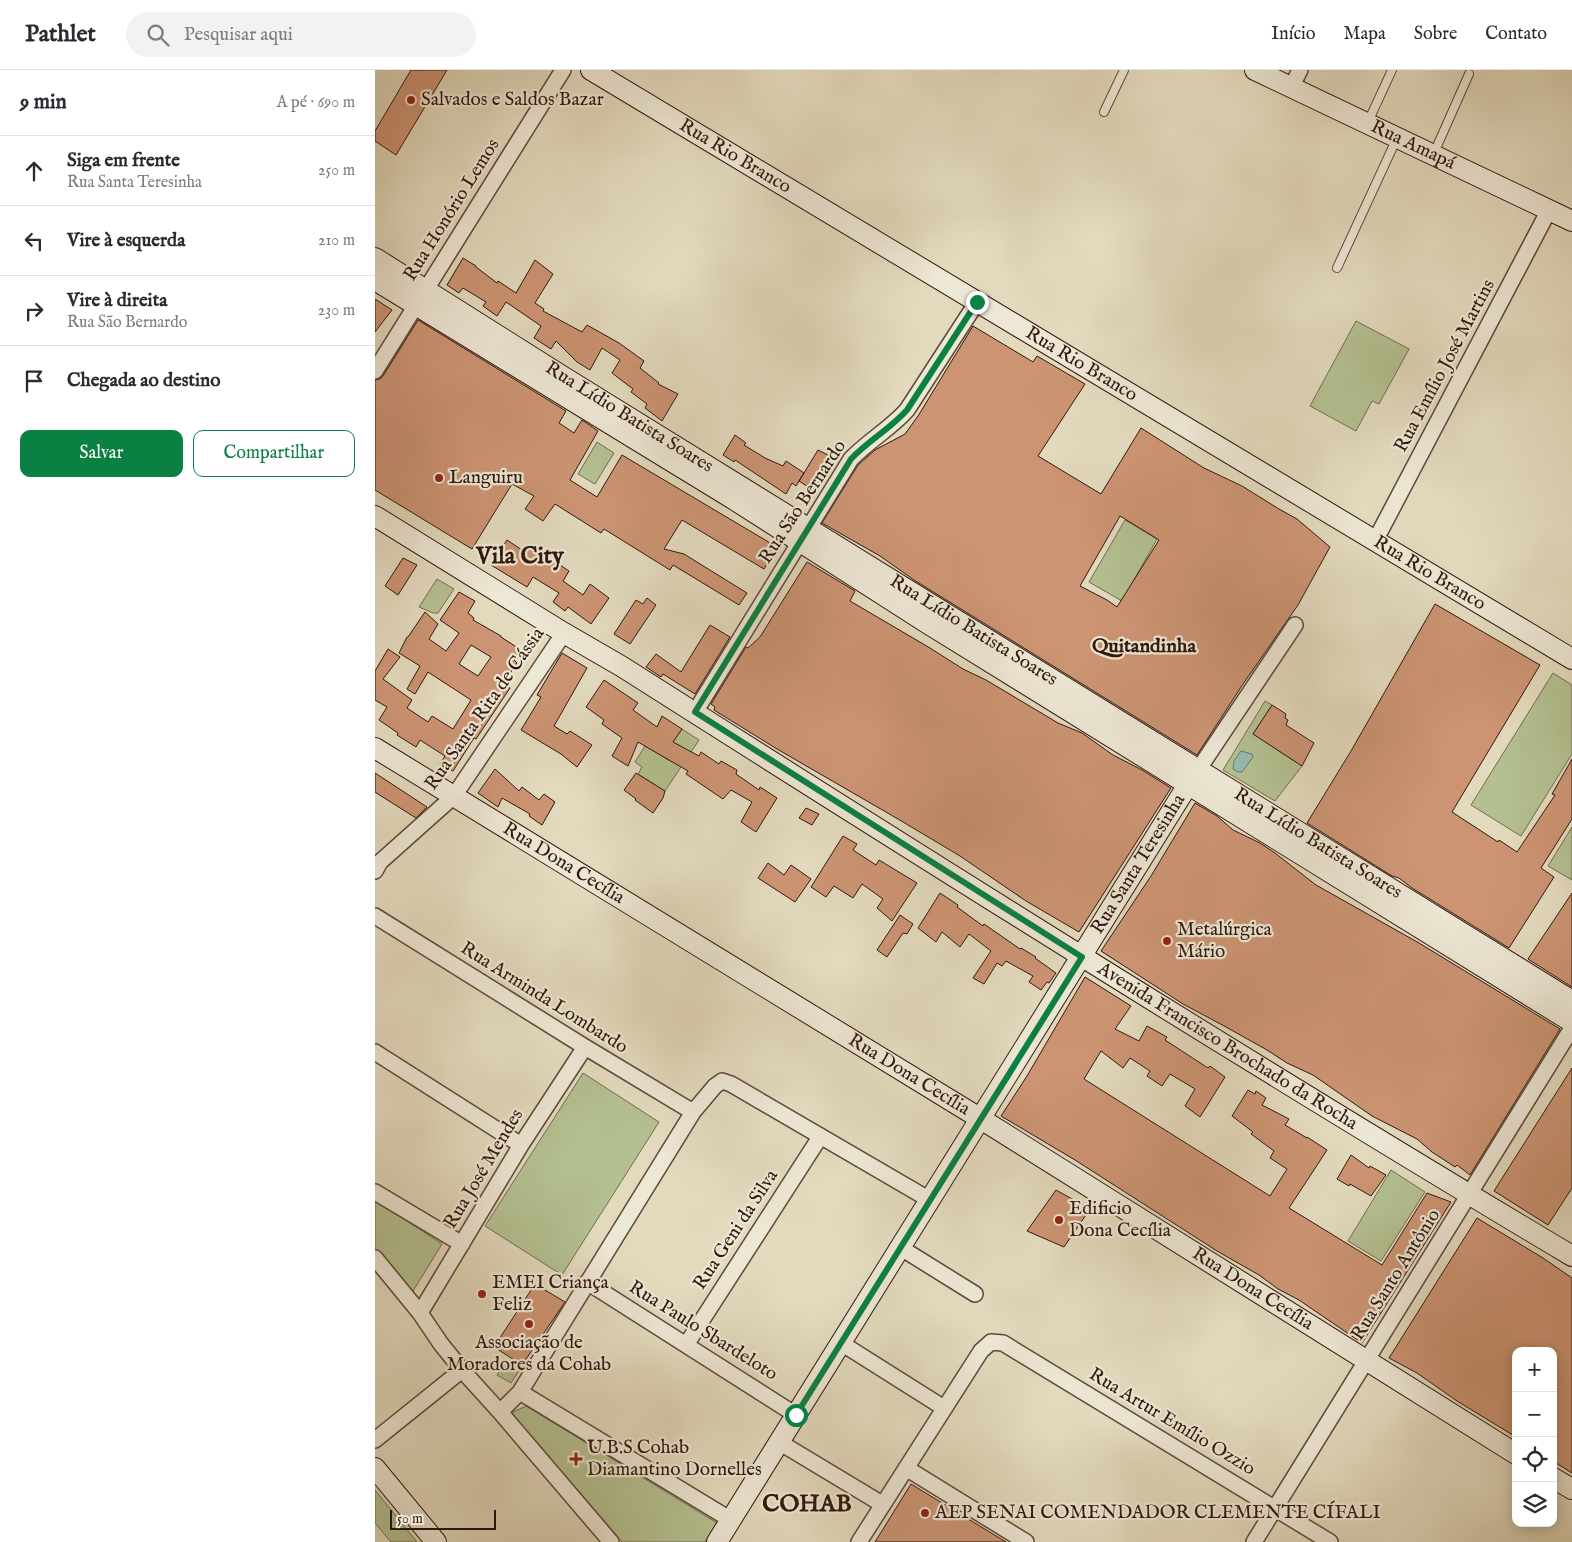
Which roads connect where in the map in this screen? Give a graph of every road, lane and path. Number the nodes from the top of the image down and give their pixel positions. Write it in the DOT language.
graph roads {
  1 [pos="563,70"];
  2 [pos="591,70"];
  3 [pos="1124,70"];
  4 [pos="1255,70"];
  5 [pos="1392,70"];
  6 [pos="1469,74"];
  7 [pos="1295,79"];
  8 [pos="1104,112"];
  9 [pos="1368,124"];
  10 [pos="1397,138"];
  11 [pos="1433,155"];
  12 [pos="1549,210"];
  13 [pos="1572,221"];
  14 [pos="375,258"];
  15 [pos="1337,268"];
  16 [pos="375,280"];
  17 [pos="421,298"];
  18 [pos="977,302"];
  19 [pos="375,371"];
  20 [pos="375,516"];
  21 [pos="804,535"];
  22 [pos="1375,541"];
  23 [pos="1295,625"];
  24 [pos="564,633"];
  25 [pos="1572,659"];
  26 [pos="695,712"];
  27 [pos="375,748"];
  28 [pos="1193,778"];
  29 [pos="454,796"];
  30 [pos="377,864"];
  31 [pos="375,916"];
  32 [pos="1082,957"];
  33 [pos="1494,963"];
  34 [pos="1572,1001"];
  35 [pos="1572,1022"];
  36 [pos="1572,1028"];
  37 [pos="585,1047"];
  38 [pos="375,1052"];
  39 [pos="693,1112"];
  40 [pos="981,1119"];
  41 [pos="820,1137"];
  42 [pos="521,1146"];
  43 [pos="375,1192"];
  44 [pos="1469,1195"];
  45 [pos="930,1200"];
  46 [pos="462,1244"];
  47 [pos="901,1248"];
  48 [pos="1572,1256"];
  49 [pos="375,1258"];
  50 [pos="587,1282"];
  51 [pos="975,1294"];
  52 [pos="420,1313"];
  53 [pos="841,1343"];
  54 [pos="686,1344"];
  55 [pos="1366,1361"];
  56 [pos="462,1370"];
  57 [pos="520,1392"];
  58 [pos="944,1408"];
  59 [pos="500,1412"];
  60 [pos="796,1415"];
  61 [pos="375,1440"];
  62 [pos="779,1442"];
  63 [pos="1512,1452"];
  64 [pos="375,1468"];
  65 [pos="906,1468"];
  66 [pos="1557,1480"];
  67 [pos="1572,1489"];
  68 [pos="882,1504"];
  69 [pos="1275,1508"];
  70 [pos="731,1520"];
  71 [pos="720,1541"];
  72 [pos="436,1542"];
  73 [pos="611,1542"];
  74 [pos="859,1542"];
  75 [pos="1027,1542"];
  76 [pos="1254,1542"];
  77 [pos="1330,1542"];
  1 -- 17 [label="street, Rua Honório Lemos"];
  2 -- 18 [label="street, Rua Rio Branco"];
  3 -- 8 [label="lane"];
  4 -- 7 [label="street, Rua Amapá"];
  5 -- 9 [label="lane"];
  6 -- 11 [label="lane"];
  7 -- 9 [label="street, Rua Amapá"];
  9 -- 10 [label="street, Rua Amapá"];
  10 -- 11 [label="street, Rua Amapá"];
  10 -- 15 [label="lane"];
  11 -- 12 [label="street, Rua Amapá"];
  12 -- 13 [label="street, Rua Amapá"];
  12 -- 22 [label="street, Rua Emílio José Martins"];
  14 -- 17 [label="street, Rua Lídio Batista Soares"];
  16 -- 17 [label="street, Rua Lídio Batista Soares"];
  17 -- 19 [label="street, Rua Honório Lemos"];
  17 -- 21 [label="street, Rua Lídio Batista Soares"];
  18 -- 21 [label="street, Rua São Bernardo"];
  18 -- 22 [label="street, Rua Rio Branco"];
  20 -- 24 [label="street, Avenida Francisco Brochado da Rocha"];
  21 -- 26 [label="street, Rua São Bernardo"];
  21 -- 28 [label="street, Rua Lídio Batista Soares"];
  22 -- 25 [label="street, Rua Rio Branco"];
  23 -- 28 [label="street, Rua Santa Teresinha"];
  24 -- 26 [label="street, Avenida Francisco Brochado da Rocha"];
  24 -- 29 [label="street, Rua Santa Rita de Cássia"];
  26 -- 32 [label="street, Avenida Francisco Brochado da Rocha"];
  27 -- 29 [label="street, Rua Dona Cecília"];
  28 -- 32 [label="street, Rua Santa Teresinha"];
  28 -- 33 [label="street, Rua Lídio Batista Soares"];
  29 -- 30 [label="street, Rua Santa Rita de Cássia"];
  29 -- 40 [label="street, Rua Dona Cecília"];
  31 -- 37 [label="street, Rua Arminda Lombardo"];
  32 -- 40 [label="street, Rua Santa Teresinha"];
  32 -- 44 [label="street, Avenida Francisco Brochado da Rocha"];
  33 -- 34 [label="street, Rua Lídio Batista Soares"];
  33 -- 35 [label="street, Rua Lídio Batista Soares"];
  36 -- 44 [label="street, Rua Santo Antônio"];
  37 -- 39 [label="street, Rua Arminda Lombardo"];
  37 -- 42 [label="street, Rua José Mendes"];
  38 -- 42 [label="street"];
  39 -- 41 [label="street"];
  39 -- 50 [label="street"];
  40 -- 45 [label="street, Rua Santa Teresinha"];
  40 -- 55 [label="street, Rua Dona Cecília"];
  41 -- 45 [label="street"];
  41 -- 54 [label="street, Rua Geni da Silva"];
  42 -- 46 [label="street, Rua José Mendes"];
  43 -- 46 [label="street"];
  44 -- 48 [label="street, Avenida Francisco Brochado da Rocha"];
  44 -- 55 [label="street, Rua Santo Antônio"];
  45 -- 47 [label="street, Rua Santa Teresinha"];
  46 -- 52 [label="street, Rua José Mendes"];
  47 -- 51 [label="street"];
  47 -- 53 [label="street, Rua Santa Teresinha"];
  49 -- 52 [label="street"];
  50 -- 54 [label="street, Rua Paulo Sbardeloto"];
  50 -- 57 [label="street"];
  52 -- 56 [label="street"];
  53 -- 58 [label="street"];
  53 -- 60 [label="street, Rua Santa Teresinha"];
  54 -- 60 [label="street, Rua Paulo Sbardeloto"];
  55 -- 63 [label="street, Rua Dona Cecília"];
  55 -- 69 [label="street, Rua Santo Antônio"];
  56 -- 59 [label="street"];
  56 -- 61 [label="street"];
  57 -- 59 [label="street"];
  57 -- 70 [label="street"];
  58 -- 65 [label="street"];
  58 -- 69 [label="street, Rua Artur Emílio Ozzio"];
  59 -- 73 [label="street"];
  60 -- 62 [label="street, Rua Santa Teresinha"];
  62 -- 68 [label="street"];
  62 -- 70 [label="street, Rua Santa Teresinha"];
  64 -- 72 [label="street"];
  65 -- 68 [label="street"];
  65 -- 75 [label="street"];
  66 -- 67 [label="street"];
  68 -- 74 [label="street"];
  69 -- 76 [label="street, Rua Santo Antônio"];
  69 -- 77 [label="street, Rua Artur Emílio Ozzio"];
  70 -- 71 [label="street, Rua Santa Teresinha"];
}
